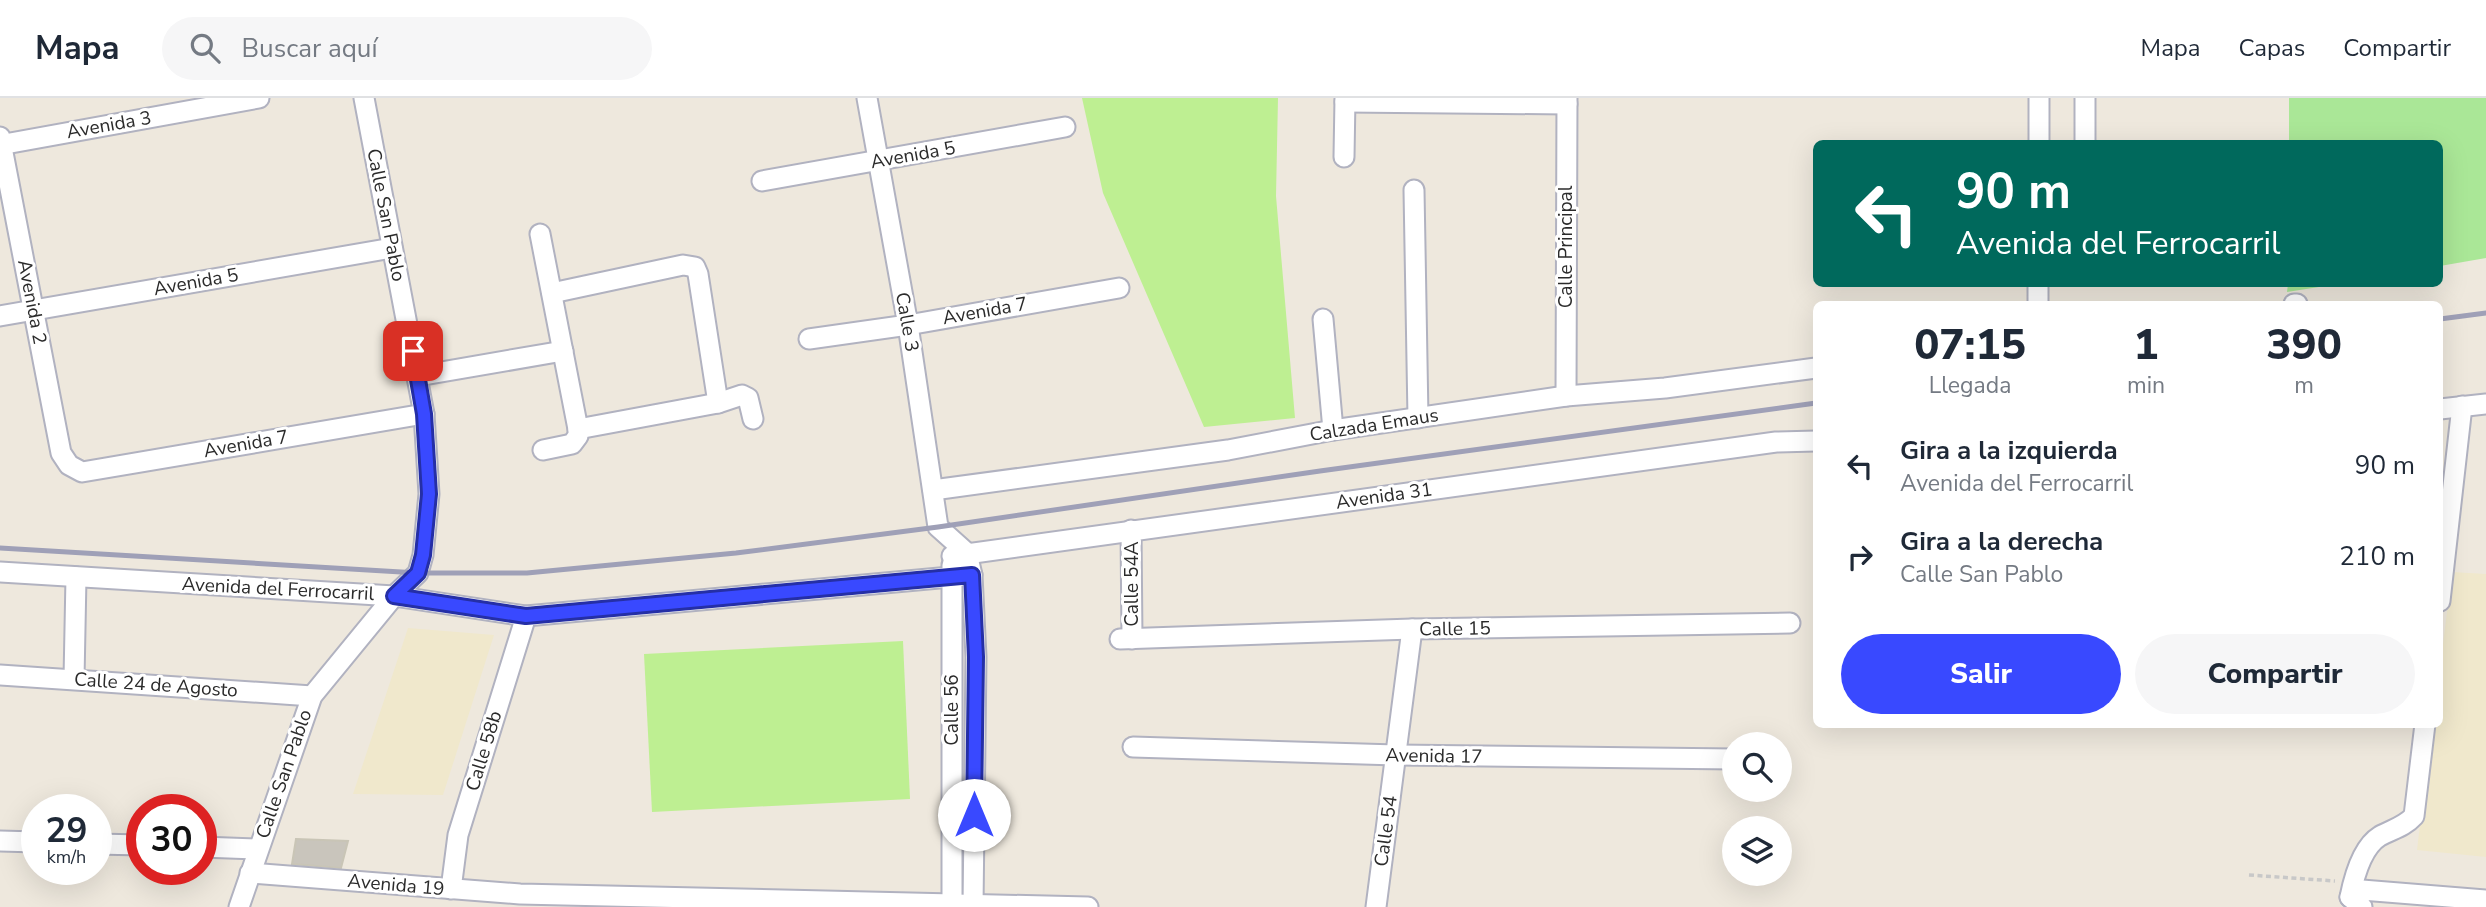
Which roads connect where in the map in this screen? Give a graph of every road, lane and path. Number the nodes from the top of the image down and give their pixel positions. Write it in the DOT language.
graph roads {
  1 [pos="260,98"];
  2 [pos="365,98"];
  3 [pos="867,98"];
  4 [pos="2039,98"];
  5 [pos="2085,98"];
  6 [pos="1345,100"];
  7 [pos="1567,101"];
  8 [pos="1065,127"];
  9 [pos="2039,140"];
  10 [pos="2085,140"];
  11 [pos="0,142"];
  12 [pos="1344,157"];
  13 [pos="878,161"];
  14 [pos="762,181"];
  15 [pos="1413,190"];
  16 [pos="540,234"];
  17 [pos="392,248"];
  18 [pos="1119,288"];
  19 [pos="552,293"];
  20 [pos="34,311"];
  21 [pos="0,316"];
  22 [pos="1323,319"];
  23 [pos="908,325"];
  24 [pos="808,339"];
  25 [pos="563,351"];
  26 [pos="1813,368"];
  27 [pos="418,376"];
  28 [pos="1566,396"];
  29 [pos="718,403"];
  30 [pos="2486,404"];
  31 [pos="2462,407"];
  32 [pos="2443,409"];
  33 [pos="424,414"];
  34 [pos="1418,418"];
  35 [pos="753,419"];
  36 [pos="578,429"];
  37 [pos="1334,430"];
  38 [pos="1813,442"];
  39 [pos="543,450"];
  40 [pos="68,465"];
  41 [pos="933,490"];
  42 [pos="1132,530"];
  43 [pos="958,549"];
  44 [pos="0,572"];
  45 [pos="972,575"];
  46 [pos="2443,575"];
  47 [pos="76,577"];
  48 [pos="952,577"];
  49 [pos="394,596"];
  50 [pos="526,616"];
  51 [pos="1790,623"];
  52 [pos="1412,629"];
  53 [pos="1126,639"];
  54 [pos="0,675"];
  55 [pos="74,679"];
  56 [pos="312,696"];
  57 [pos="2425,728"];
  58 [pos="1133,747"];
  59 [pos="1396,755"];
  60 [pos="1722,760"];
  61 [pos="0,841"];
  62 [pos="21,842"];
  63 [pos="217,848"];
  64 [pos="258,849"];
  65 [pos="250,873"];
  66 [pos="2249,875"];
  67 [pos="451,889"];
  68 [pos="2355,895"];
  69 [pos="2486,900"];
  70 [pos="520,901"];
  71 [pos="2456,902"];
  72 [pos="737,903"];
  73 [pos="952,906"];
  74 [pos="973,906"];
  75 [pos="239,907"];
  76 [pos="1088,907"];
  77 [pos="1376,907"];
  1 -- 11 [label="street, Avenida 3"];
  2 -- 17 [label="street, Calle San Pablo"];
  3 -- 13 [label="street, Calle 3"];
  4 -- 9 [label="street"];
  5 -- 10 [label="street"];
  6 -- 7 [label="street"];
  6 -- 12 [label="street"];
  7 -- 28 [label="street, Calle Principal"];
  8 -- 13 [label="street, Avenida 5"];
  11 -- 20 [label="street, Avenida 2"];
  13 -- 14 [label="street, Avenida 5"];
  13 -- 23 [label="street, Calle 3"];
  15 -- 34 [label="street"];
  16 -- 19 [label="street"];
  17 -- 20 [label="street, Avenida 5"];
  17 -- 27 [label="street, Calle San Pablo"];
  18 -- 23 [label="street, Avenida 7"];
  19 -- 25 [label="street"];
  19 -- 29 [label="street"];
  20 -- 21 [label="street, Avenida 5"];
  20 -- 40 [label="street, Avenida 2"];
  22 -- 37 [label="street"];
  23 -- 24 [label="street, Avenida 7"];
  23 -- 41 [label="street, Calle 3"];
  25 -- 27 [label="street"];
  25 -- 36 [label="street"];
  26 -- 28 [label="street, Calzada Emaus"];
  27 -- 33 [label="street, Calle San Pablo"];
  28 -- 34 [label="street, Calzada Emaus"];
  29 -- 35 [label="street"];
  29 -- 36 [label="street"];
  30 -- 31 [label="street"];
  31 -- 32 [label="street"];
  31 -- 46 [label="street"];
  33 -- 40 [label="street, Avenida 7"];
  33 -- 49 [label="street, Calle San Pablo"];
  34 -- 37 [label="street, Calzada Emaus"];
  36 -- 39 [label="street"];
  37 -- 41 [label="street, Calzada Emaus"];
  38 -- 42 [label="street, Avenida 31"];
  41 -- 43 [label="street, Calle 3"];
  42 -- 43 [label="street, Avenida 31"];
  42 -- 53 [label="street, Calle 54A"];
  43 -- 45 [label="street, Calle 56"];
  43 -- 48 [label="street, Calle 56"];
  44 -- 47 [label="street, Avenida del Ferrocarril"];
  45 -- 48 [label="street, Avenida del Ferrocarril"];
  45 -- 74 [label="street, Calle 56"];
  47 -- 49 [label="street, Avenida del Ferrocarril"];
  47 -- 55 [label="street"];
  48 -- 50 [label="street, Avenida del Ferrocarril"];
  48 -- 73 [label="street, Calle 56"];
  49 -- 50 [label="street, Avenida del Ferrocarril"];
  49 -- 56 [label="street, Calle San Pablo"];
  50 -- 67 [label="street, Calle 58b"];
  51 -- 52 [label="street, Calle 15"];
  52 -- 53 [label="street, Calle 15"];
  52 -- 59 [label="street, Calle 54"];
  54 -- 55 [label="street, Calle 24 de Agosto"];
  55 -- 56 [label="street, Calle 24 de Agosto"];
  56 -- 64 [label="street, Calle San Pablo"];
  57 -- 68 [label="street"];
  58 -- 59 [label="street, Avenida 17"];
  59 -- 60 [label="street, Avenida 17"];
  59 -- 77 [label="street, Calle 54"];
  61 -- 62 [label="street"];
  63 -- 64 [label="street"];
  64 -- 65 [label="street, Calle San Pablo"];
  65 -- 67 [label="street, Avenida 19"];
  65 -- 75 [label="street, Calle San Pablo"];
  66 -- 68 [label="path"];
  67 -- 70 [label="street, Avenida 19"];
  68 -- 71 [label="street"];
  69 -- 71 [label="street"];
  70 -- 72 [label="street, Avenida 19"];
  72 -- 73 [label="street, Avenida 19"];
  73 -- 74 [label="street, Avenida 19"];
  74 -- 76 [label="street, Avenida 19"];
}
